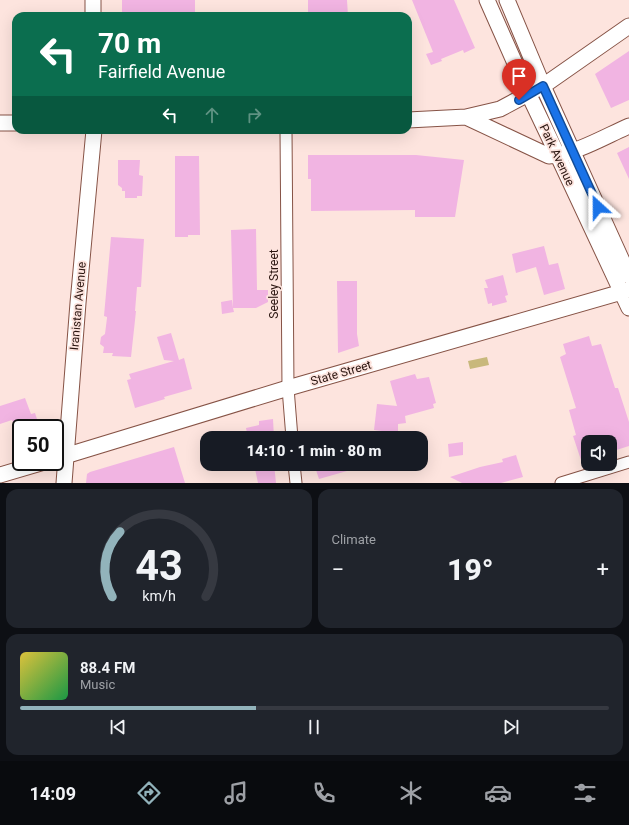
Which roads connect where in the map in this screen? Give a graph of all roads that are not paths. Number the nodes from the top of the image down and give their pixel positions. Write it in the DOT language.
graph roads {
  1 [pos="93,0"];
  2 [pos="487,0"];
  3 [pos="507,0"];
  4 [pos="93,12"];
  5 [pos="629,26"];
  6 [pos="543,86"];
  7 [pos="529,94"];
  8 [pos="466,117"];
  9 [pos="412,120"];
  10 [pos="0,123"];
  11 [pos="12,123"];
  12 [pos="629,126"];
  13 [pos="94,134"];
  14 [pos="286,134"];
  15 [pos="573,151"];
  16 [pos="558,156"];
  17 [pos="629,276"];
  18 [pos="626,291"];
  19 [pos="629,308"];
  20 [pos="288,388"];
  21 [pos="64,430"];
  22 [pos="291,431"];
  23 [pos="64,456"];
  24 [pos="629,462"];
  25 [pos="14,471"];
  26 [pos="63,471"];
  27 [pos="295,471"];
  28 [pos="0,475"];
  29 [pos="64,483"];
  30 [pos="296,483"];
  31 [pos="561,483"];
  1 -- 4 [label="main road"];
  2 -- 7 [label="main road, Park Avenue"];
  3 -- 6 [label="main road, Park Avenue"];
  5 -- 6 [label="main road"];
  6 -- 7 [label="main road"];
  6 -- 15 [label="main road, Park Avenue"];
  7 -- 8 [label="main road"];
  7 -- 16 [label="main road, Park Avenue"];
  8 -- 9 [label="main road"];
  8 -- 16 [label="main road"];
  10 -- 11 [label="main road"];
  12 -- 15 [label="main road"];
  13 -- 21 [label="main road, Iranistan Avenue"];
  14 -- 20 [label="street, Seeley Street"];
  15 -- 16 [label="main road"];
  15 -- 17 [label="main road, Park Avenue"];
  16 -- 18 [label="main road, Park Avenue"];
  18 -- 19 [label="main road, Park Avenue"];
  18 -- 20 [label="main road, State Street"];
  20 -- 22 [label="street, Seeley Street"];
  20 -- 23 [label="main road, State Street"];
  24 -- 31 [label="street"];
  25 -- 28 [label="main road"];
  26 -- 29 [label="main road, Iranistan Avenue"];
  27 -- 30 [label="street"];
}
